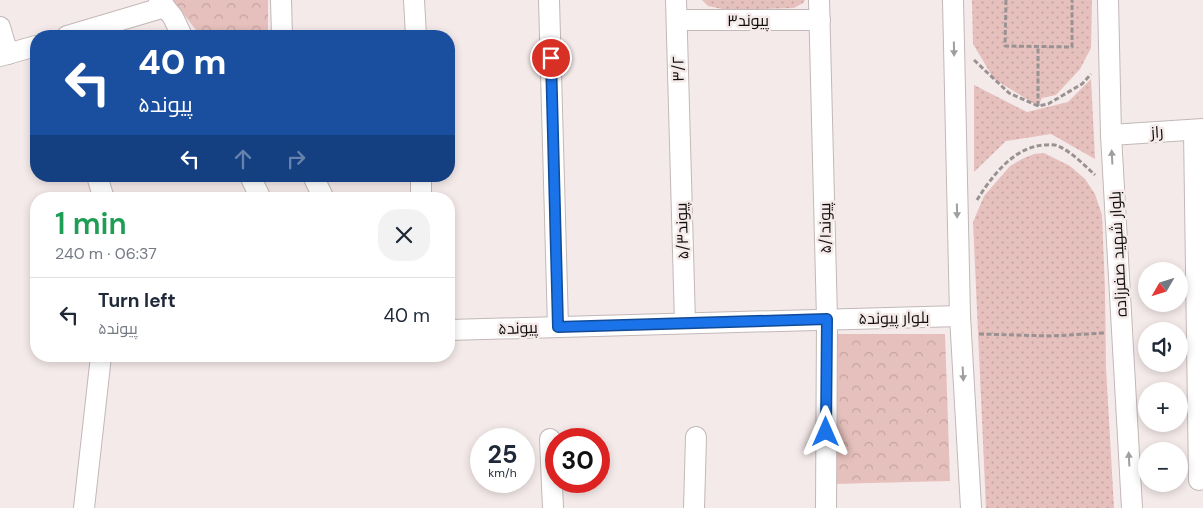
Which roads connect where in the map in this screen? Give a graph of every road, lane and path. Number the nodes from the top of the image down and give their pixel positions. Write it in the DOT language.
graph roads {
  1 [pos="281,0"];
  2 [pos="414,0"];
  3 [pos="549,0"];
  4 [pos="676,0"];
  5 [pos="819,0"];
  6 [pos="953,0"];
  7 [pos="1006,0"];
  8 [pos="1072,0"];
  9 [pos="1108,0"];
  10 [pos="162,3"];
  11 [pos="677,20"];
  12 [pos="820,20"];
  13 [pos="0,27"];
  14 [pos="85,30"];
  15 [pos="179,30"];
  16 [pos="282,30"];
  17 [pos="416,30"];
  18 [pos="1038,46"];
  19 [pos="30,48"];
  20 [pos="1109,52"];
  21 [pos="4,55"];
  22 [pos="971,55"];
  23 [pos="1038,106"];
  24 [pos="1199,129"];
  25 [pos="1111,135"];
  26 [pos="680,139"];
  27 [pos="1098,179"];
  28 [pos="974,204"];
  29 [pos="827,319"];
  30 [pos="685,323"];
  31 [pos="961,326"];
  32 [pos="558,327"];
  33 [pos="455,330"];
  34 [pos="1123,335"];
  35 [pos="100,362"];
  36 [pos="696,437"];
  37 [pos="1199,480"];
  38 [pos="552,493"];
  39 [pos="84,508"];
  40 [pos="553,508"];
  41 [pos="694,508"];
  42 [pos="826,508"];
  43 [pos="971,508"];
  44 [pos="1132,508"];
  1 -- 16 [label="street"];
  2 -- 17 [label="street"];
  3 -- 32 [label="street"];
  4 -- 11 [label="street, ۳/۲"];
  5 -- 12 [label="street, پیوند۵/۱"];
  6 -- 31 [label="street, one-way"];
  7 -- 18 [label="path"];
  8 -- 18 [label="path"];
  9 -- 20 [label="street, بلوار شهید صفرزاده"];
  10 -- 14 [label="street"];
  10 -- 15 [label="street"];
  11 -- 12 [label="street, پیوند۳"];
  11 -- 26 [label="street, ۳/۲"];
  12 -- 29 [label="street, پیوند۵/۱"];
  13 -- 21 [label="street"];
  18 -- 23 [label="path"];
  19 -- 21 [label="street"];
  20 -- 23 [label="path"];
  20 -- 25 [label="street, بلوار شهید صفرزاده"];
  22 -- 23 [label="path"];
  24 -- 25 [label="street, راز"];
  24 -- 37 [label="street"];
  34 -- 25 [label="street, بلوار شهید صفرزاده, one-way"];
  26 -- 30 [label="street, پیوند۵/۳"];
  27 -- 28 [label="path"];
  29 -- 30 [label="street, پیوند۵"];
  29 -- 31 [label="street, بلوار پیوند۵"];
  29 -- 42 [label="street, پیوند۵/۱"];
  30 -- 32 [label="street, پیوند۵"];
  31 -- 34 [label="path"];
  31 -- 43 [label="street, one-way"];
  32 -- 33 [label="street, پیوند۵"];
  44 -- 34 [label="street, بلوار شهید صفرزاده, one-way"];
  35 -- 39 [label="street"];
  36 -- 41 [label="street"];
  38 -- 40 [label="street"];
}
